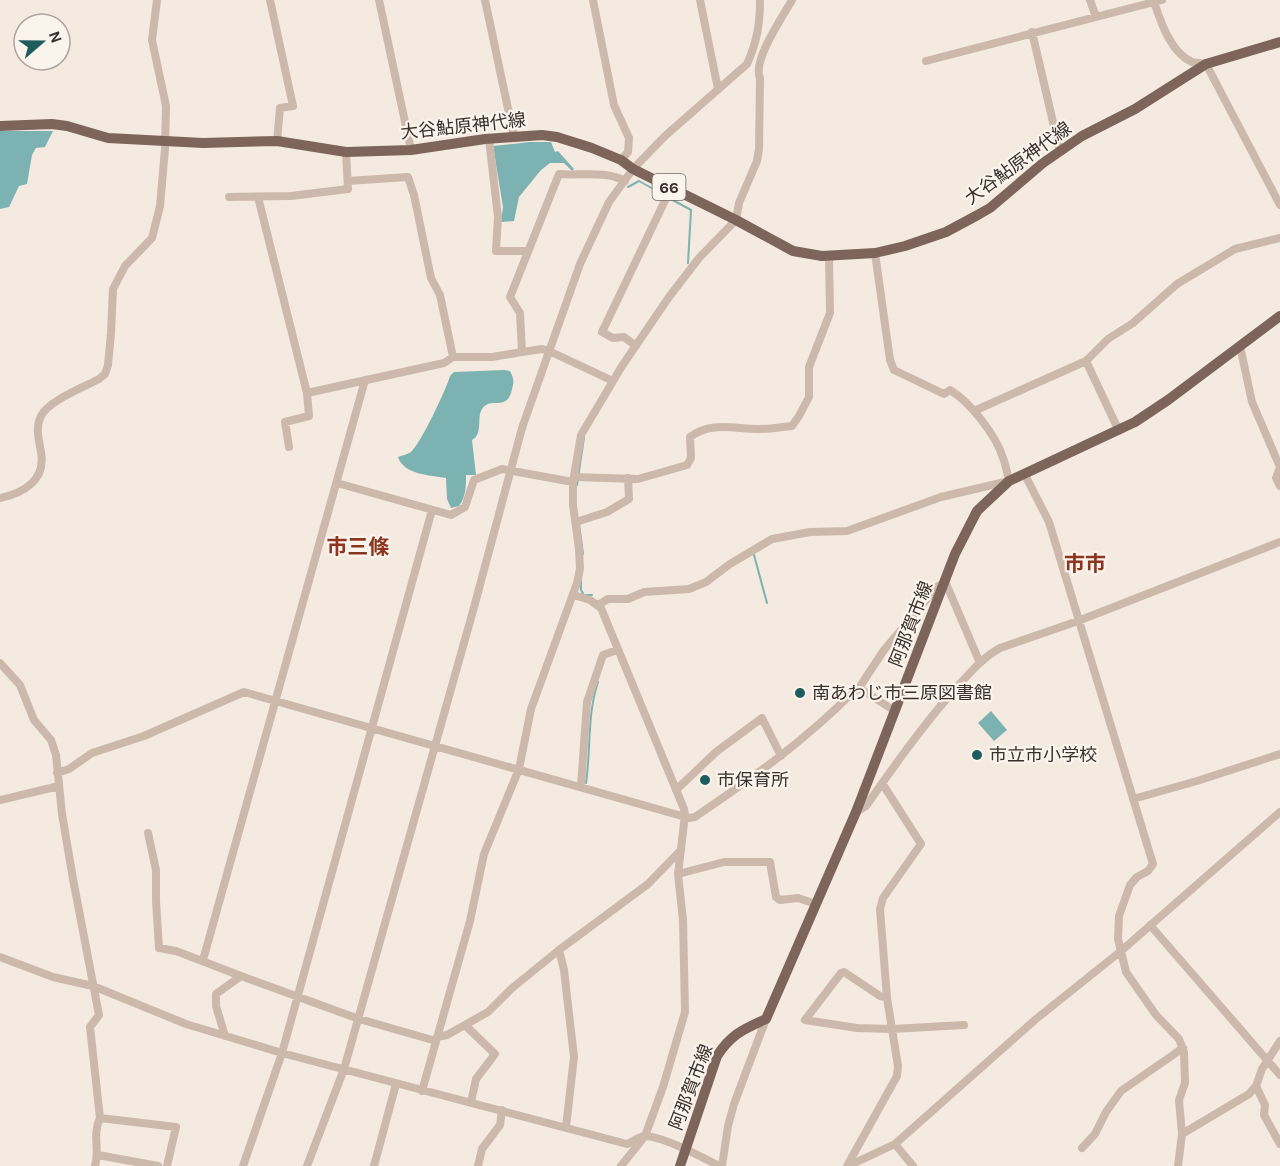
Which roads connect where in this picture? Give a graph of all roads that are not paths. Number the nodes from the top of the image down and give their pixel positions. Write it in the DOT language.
graph roads {
  1 [pos="158,0"];
  2 [pos="270,0"];
  3 [pos="379,0"];
  4 [pos="485,0"];
  5 [pos="593,0"];
  6 [pos="700,0"];
  7 [pos="760,0"];
  8 [pos="792,0"];
  9 [pos="1090,0"];
  10 [pos="1158,1"];
  11 [pos="1096,17"];
  12 [pos="1032,32"];
  13 [pos="1280,42"];
  14 [pos="926,61"];
  15 [pos="747,64"];
  16 [pos="1206,64"];
  17 [pos="758,72"];
  18 [pos="718,89"];
  19 [pos="0,126"];
  20 [pos="514,137"];
  21 [pos="489,139"];
  22 [pos="165,141"];
  23 [pos="277,141"];
  24 [pos="411,150"];
  25 [pos="346,152"];
  26 [pos="1060,152"];
  27 [pos="621,160"];
  28 [pos="633,169"];
  29 [pos="348,180"];
  30 [pos="625,181"];
  31 [pos="671,188"];
  32 [pos="258,196"];
  33 [pos="229,197"];
  34 [pos="1280,205"];
  35 [pos="736,220"];
  36 [pos="1280,238"];
  37 [pos="528,251"];
  38 [pos="875,253"];
  39 [pos="829,256"];
  40 [pos="1280,316"];
  41 [pos="636,346"];
  42 [pos="1240,346"];
  43 [pos="549,351"];
  44 [pos="522,352"];
  45 [pos="453,357"];
  46 [pos="1086,361"];
  47 [pos="365,380"];
  48 [pos="613,381"];
  49 [pos="307,393"];
  50 [pos="974,411"];
  51 [pos="1119,431"];
  52 [pos="289,447"];
  53 [pos="510,470"];
  54 [pos="1024,474"];
  55 [pos="627,478"];
  56 [pos="573,480"];
  57 [pos="1009,481"];
  58 [pos="337,483"];
  59 [pos="1280,486"];
  60 [pos="0,498"];
  61 [pos="432,510"];
  62 [pos="576,522"];
  63 [pos="1280,542"];
  64 [pos="944,583"];
  65 [pos="573,595"];
  66 [pos="598,605"];
  67 [pos="1078,621"];
  68 [pos="617,650"];
  69 [pos="0,663"];
  70 [pos="980,663"];
  71 [pos="860,688"];
  72 [pos="275,701"];
  73 [pos="895,711"];
  74 [pos="373,728"];
  75 [pos="435,745"];
  76 [pos="1280,754"];
  77 [pos="781,756"];
  78 [pos="519,769"];
  79 [pos="57,773"];
  80 [pos="882,783"];
  81 [pos="59,786"];
  82 [pos="581,786"];
  83 [pos="676,790"];
  84 [pos="1133,799"];
  85 [pos="0,800"];
  86 [pos="856,812"];
  87 [pos="1280,812"];
  88 [pos="685,815"];
  89 [pos="148,833"];
  90 [pos="681,850"];
  91 [pos="678,874"];
  92 [pos="816,904"];
  93 [pos="1150,925"];
  94 [pos="559,950"];
  95 [pos="1121,951"];
  96 [pos="0,957"];
  97 [pos="203,960"];
  98 [pos="241,976"];
  99 [pos="93,986"];
  100 [pos="297,996"];
  101 [pos="887,998"];
  102 [pos="358,1019"];
  103 [pos="766,1019"];
  104 [pos="964,1025"];
  105 [pos="466,1026"];
  106 [pos="892,1029"];
  107 [pos="225,1036"];
  108 [pos="436,1039"];
  109 [pos="1280,1041"];
  110 [pos="1183,1048"];
  111 [pos="282,1053"];
  112 [pos="1267,1060"];
  113 [pos="345,1069"];
  114 [pos="1280,1075"];
  115 [pos="396,1084"];
  116 [pos="1256,1086"];
  117 [pos="422,1091"];
  118 [pos="471,1102"];
  119 [pos="502,1110"];
  120 [pos="100,1118"];
  121 [pos="566,1127"];
  122 [pos="1182,1134"];
  123 [pos="645,1136"];
  124 [pos="896,1144"];
  125 [pos="1280,1144"];
  126 [pos="1082,1148"];
  127 [pos="685,1149"];
  128 [pos="98,1155"];
  129 [pos="94,1166"];
  130 [pos="158,1166"];
  131 [pos="167,1166"];
  132 [pos="243,1166"];
  133 [pos="306,1166"];
  134 [pos="374,1166"];
  135 [pos="478,1166"];
  136 [pos="621,1166"];
  137 [pos="680,1166"];
  138 [pos="721,1166"];
  139 [pos="847,1166"];
  140 [pos="914,1166"];
  141 [pos="1178,1166"];
  1 -- 22 [label="street"];
  2 -- 23 [label="street"];
  3 -- 24 [label="street"];
  4 -- 20 [label="street"];
  5 -- 27 [label="street"];
  6 -- 18 [label="street"];
  7 -- 15 [label="street"];
  8 -- 17 [label="street"];
  9 -- 11 [label="street"];
  10 -- 11 [label="street"];
  10 -- 16 [label="street"];
  11 -- 12 [label="street"];
  12 -- 14 [label="street"];
  12 -- 26 [label="street"];
  13 -- 16 [label="main road, 大谷鮎原神代線 / 66"];
  15 -- 17 [label="street"];
  15 -- 18 [label="street"];
  16 -- 26 [label="main road, 大谷鮎原神代線 / 66"];
  16 -- 34 [label="street"];
  17 -- 35 [label="street"];
  18 -- 28 [label="street"];
  19 -- 22 [label="main road, 大谷鮎原神代線 / 66"];
  20 -- 21 [label="main road, 大谷鮎原神代線 / 66"];
  20 -- 27 [label="main road, 大谷鮎原神代線 / 66"];
  21 -- 24 [label="main road, 大谷鮎原神代線 / 66"];
  21 -- 37 [label="street"];
  22 -- 23 [label="main road, 大谷鮎原神代線 / 66"];
  22 -- 60 [label="street"];
  23 -- 25 [label="main road, 大谷鮎原神代線 / 66"];
  24 -- 25 [label="main road, 大谷鮎原神代線 / 66"];
  25 -- 29 [label="street"];
  26 -- 38 [label="main road, 大谷鮎原神代線 / 66"];
  27 -- 28 [label="main road, 大谷鮎原神代線 / 66"];
  28 -- 30 [label="street"];
  28 -- 31 [label="main road, 大谷鮎原神代線 / 66"];
  29 -- 32 [label="street"];
  29 -- 45 [label="street"];
  30 -- 37 [label="street"];
  30 -- 43 [label="street"];
  31 -- 35 [label="main road, 大谷鮎原神代線 / 66"];
  31 -- 41 [label="street"];
  32 -- 33 [label="street"];
  32 -- 49 [label="street"];
  35 -- 39 [label="main road, 大谷鮎原神代線 / 66"];
  35 -- 41 [label="street"];
  36 -- 46 [label="street"];
  37 -- 44 [label="street"];
  38 -- 39 [label="main road, 大谷鮎原神代線 / 66"];
  38 -- 50 [label="street"];
  39 -- 55 [label="street"];
  40 -- 42 [label="main road, 阿那賀市線"];
  41 -- 48 [label="street"];
  42 -- 51 [label="main road, 阿那賀市線"];
  42 -- 59 [label="street"];
  43 -- 44 [label="street"];
  43 -- 48 [label="street"];
  43 -- 53 [label="street"];
  44 -- 45 [label="street"];
  45 -- 47 [label="street"];
  46 -- 50 [label="street"];
  46 -- 51 [label="street"];
  47 -- 49 [label="street"];
  47 -- 58 [label="street"];
  48 -- 56 [label="street"];
  49 -- 52 [label="street"];
  50 -- 57 [label="street"];
  51 -- 54 [label="main road, 阿那賀市線"];
  53 -- 56 [label="street"];
  53 -- 61 [label="street"];
  53 -- 75 [label="street"];
  54 -- 57 [label="main road, 阿那賀市線"];
  54 -- 67 [label="street"];
  55 -- 56 [label="street"];
  55 -- 62 [label="street"];
  56 -- 62 [label="street"];
  57 -- 64 [label="main road, 阿那賀市線"];
  57 -- 66 [label="street"];
  58 -- 61 [label="street"];
  58 -- 72 [label="street"];
  61 -- 74 [label="street"];
  62 -- 65 [label="street"];
  63 -- 67 [label="street"];
  64 -- 70 [label="street"];
  64 -- 71 [label="street"];
  64 -- 73 [label="main road, 阿那賀市線"];
  65 -- 66 [label="street"];
  65 -- 78 [label="street"];
  66 -- 68 [label="street"];
  67 -- 70 [label="street"];
  67 -- 84 [label="street"];
  68 -- 82 [label="street"];
  68 -- 83 [label="street"];
  69 -- 79 [label="street"];
  70 -- 80 [label="street"];
  71 -- 73 [label="street"];
  71 -- 77 [label="street"];
  72 -- 74 [label="street"];
  72 -- 79 [label="street"];
  72 -- 97 [label="street"];
  73 -- 86 [label="main road, 阿那賀市線"];
  74 -- 75 [label="street"];
  74 -- 100 [label="street"];
  75 -- 78 [label="street"];
  75 -- 102 [label="street"];
  76 -- 84 [label="street"];
  77 -- 83 [label="street"];
  77 -- 88 [label="street"];
  78 -- 82 [label="street"];
  78 -- 108 [label="street"];
  79 -- 81 [label="street"];
  80 -- 86 [label="street"];
  80 -- 101 [label="street"];
  81 -- 85 [label="street"];
  81 -- 99 [label="street"];
  82 -- 88 [label="street"];
  83 -- 88 [label="street"];
  84 -- 95 [label="street"];
  86 -- 92 [label="main road, 阿那賀市線"];
  87 -- 93 [label="street"];
  88 -- 90 [label="street"];
  89 -- 97 [label="street"];
  90 -- 91 [label="street"];
  90 -- 94 [label="street"];
  91 -- 92 [label="street"];
  91 -- 123 [label="street"];
  92 -- 103 [label="main road, 阿那賀市線"];
  93 -- 95 [label="street"];
  93 -- 112 [label="street"];
  94 -- 105 [label="street"];
  94 -- 121 [label="street"];
  95 -- 110 [label="street"];
  95 -- 124 [label="street"];
  96 -- 99 [label="street"];
  97 -- 98 [label="street"];
  98 -- 100 [label="street"];
  98 -- 107 [label="street"];
  99 -- 107 [label="street"];
  99 -- 120 [label="street"];
  100 -- 102 [label="street"];
  100 -- 111 [label="street"];
  101 -- 106 [label="street"];
  101 -- 106 [label="street"];
  102 -- 108 [label="street"];
  102 -- 113 [label="street"];
  103 -- 127 [label="main road, 阿那賀市線"];
  103 -- 138 [label="street"];
  104 -- 106 [label="street"];
  105 -- 108 [label="street"];
  105 -- 118 [label="street"];
  106 -- 139 [label="street"];
  107 -- 111 [label="street"];
  108 -- 117 [label="street"];
  109 -- 112 [label="street"];
  110 -- 122 [label="street"];
  110 -- 126 [label="street"];
  111 -- 113 [label="street"];
  111 -- 132 [label="street"];
  112 -- 114 [label="street"];
  112 -- 116 [label="street"];
  113 -- 115 [label="street"];
  113 -- 133 [label="street"];
  115 -- 117 [label="street"];
  115 -- 134 [label="street"];
  116 -- 122 [label="street"];
  116 -- 125 [label="street"];
  117 -- 118 [label="street"];
  118 -- 119 [label="street"];
  119 -- 121 [label="street"];
  119 -- 135 [label="street"];
  120 -- 128 [label="street"];
  120 -- 131 [label="street"];
  121 -- 123 [label="street"];
  122 -- 141 [label="street"];
  123 -- 127 [label="street"];
  123 -- 136 [label="street"];
  124 -- 139 [label="street"];
  124 -- 140 [label="street"];
  127 -- 137 [label="main road, 阿那賀市線"];
  127 -- 138 [label="street"];
  128 -- 129 [label="street"];
  128 -- 130 [label="street"];
}
